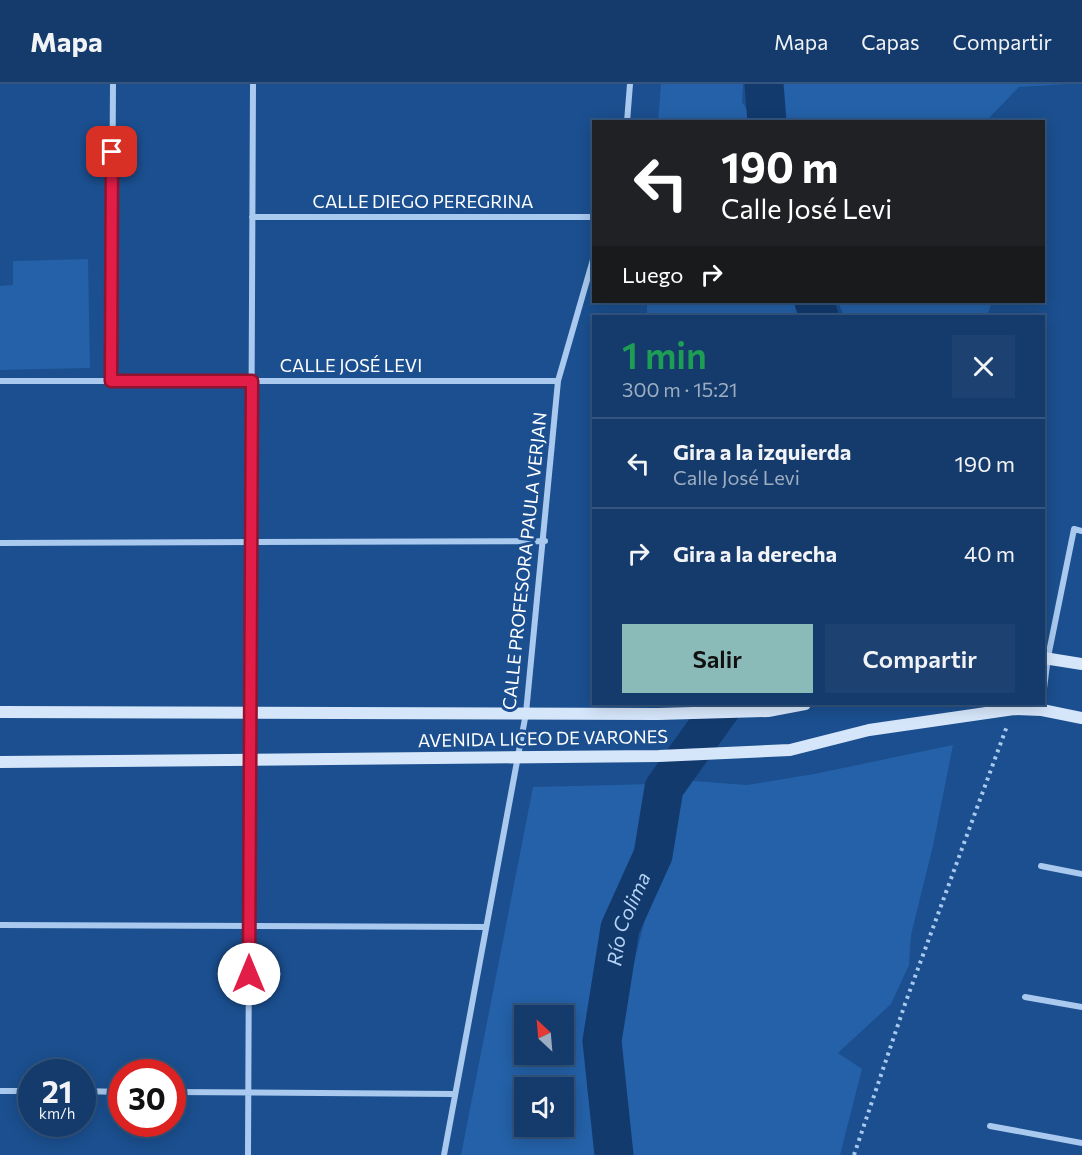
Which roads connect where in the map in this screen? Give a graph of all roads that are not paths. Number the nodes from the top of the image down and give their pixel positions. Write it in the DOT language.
graph roads {
  1 [pos="113,84"];
  2 [pos="253,84"];
  3 [pos="630,84"];
  4 [pos="627,120"];
  5 [pos="252,217"];
  6 [pos="592,217"];
  7 [pos="592,263"];
  8 [pos="0,381"];
  9 [pos="111,381"];
  10 [pos="252,381"];
  11 [pos="558,381"];
  12 [pos="1082,531"];
  13 [pos="545,541"];
  14 [pos="251,542"];
  15 [pos="0,543"];
  16 [pos="1046,657"];
  17 [pos="1082,664"];
  18 [pos="1045,672"];
  19 [pos="800,705"];
  20 [pos="1042,707"];
  21 [pos="0,712"];
  22 [pos="250,713"];
  23 [pos="526,714"];
  24 [pos="1082,718"];
  25 [pos="517,757"];
  26 [pos="250,759"];
  27 [pos="0,762"];
  28 [pos="1041,866"];
  29 [pos="1082,874"];
  30 [pos="0,925"];
  31 [pos="249,926"];
  32 [pos="486,927"];
  33 [pos="1025,997"];
  34 [pos="1082,1007"];
  35 [pos="0,1091"];
  36 [pos="18,1091"];
  37 [pos="186,1092"];
  38 [pos="248,1092"];
  39 [pos="454,1094"];
  40 [pos="990,1126"];
  41 [pos="1082,1143"];
  42 [pos="248,1155"];
  43 [pos="444,1155"];
  1 -- 9 [label="street"];
  2 -- 5 [label="street"];
  3 -- 4 [label="street"];
  5 -- 6 [label="street, CALLE DIEGO PEREGRINA"];
  5 -- 10 [label="street"];
  7 -- 11 [label="street, CALLE PROFESORA PAULA VERJAN"];
  8 -- 9 [label="street, CALLE JOSÉ LEVI"];
  9 -- 10 [label="street, CALLE JOSÉ LEVI"];
  10 -- 11 [label="street, CALLE JOSÉ LEVI"];
  10 -- 14 [label="street"];
  11 -- 13 [label="street, CALLE PROFESORA PAULA VERJAN"];
  12 -- 16 [label="street"];
  13 -- 14 [label="street"];
  13 -- 23 [label="street, CALLE PROFESORA PAULA VERJAN"];
  14 -- 15 [label="street"];
  14 -- 22 [label="street"];
  16 -- 17 [label="street"];
  16 -- 18 [label="street"];
  19 -- 23 [label="street, AVENIDA LICEO DE VARONES"];
  20 -- 24 [label="street, AVENIDA LICEO DE VARONES"];
  20 -- 25 [label="street, AVENIDA LICEO DE VARONES"];
  21 -- 22 [label="street, AVENIDA LICEO DE VARONES"];
  22 -- 23 [label="street, AVENIDA LICEO DE VARONES"];
  22 -- 26 [label="street"];
  23 -- 25 [label="street, CALLE PROFESORA PAULA VERJAN"];
  25 -- 26 [label="street, AVENIDA LICEO DE VARONES"];
  25 -- 32 [label="street, CALLE PROFESORA PAULA VERJAN"];
  26 -- 27 [label="street, AVENIDA LICEO DE VARONES"];
  26 -- 31 [label="street"];
  28 -- 29 [label="street"];
  30 -- 31 [label="street"];
  31 -- 32 [label="street"];
  31 -- 38 [label="street"];
  32 -- 39 [label="street, CALLE PROFESORA PAULA VERJAN"];
  33 -- 34 [label="street"];
  35 -- 36 [label="street"];
  37 -- 38 [label="street"];
  38 -- 39 [label="street"];
  38 -- 42 [label="street"];
  39 -- 43 [label="street, CALLE PROFESORA PAULA VERJAN"];
  40 -- 41 [label="street"];
}
